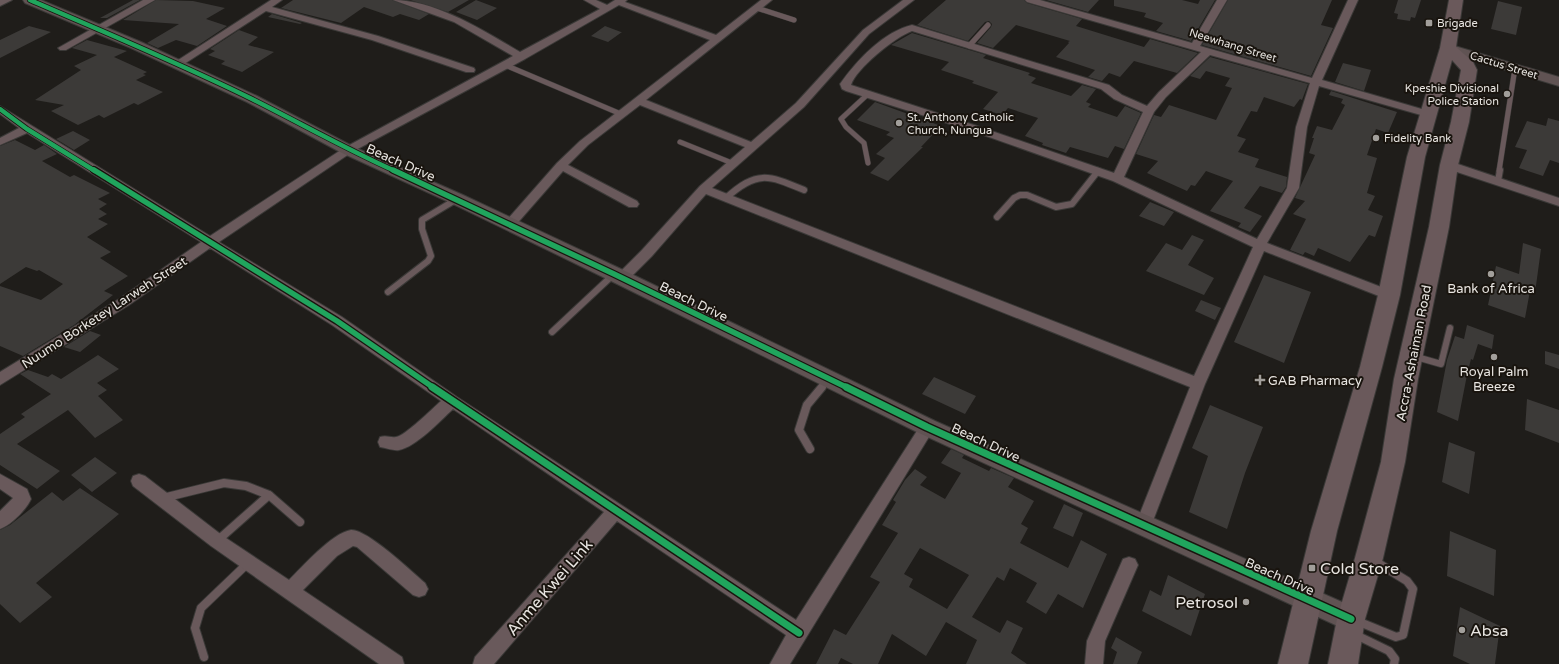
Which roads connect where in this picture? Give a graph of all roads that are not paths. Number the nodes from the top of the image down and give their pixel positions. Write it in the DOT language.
graph roads {
  1 [pos="7,0"];
  2 [pos="30,0"];
  3 [pos="150,0"];
  4 [pos="277,0"];
  5 [pos="398,0"];
  6 [pos="589,0"];
  7 [pos="767,0"];
  8 [pos="909,0"];
  9 [pos="1030,0"];
  10 [pos="1222,0"];
  11 [pos="1353,0"];
  12 [pos="1456,0"];
  13 [pos="620,1"];
  14 [pos="0,3"];
  15 [pos="1063,4"];
  16 [pos="265,8"];
  17 [pos="606,8"];
  18 [pos="757,8"];
  19 [pos="794,20"];
  20 [pos="988,25"];
  21 [pos="100,29"];
  22 [pos="717,39"];
  23 [pos="968,46"];
  24 [pos="1195,46"];
  25 [pos="63,48"];
  26 [pos="1448,48"];
  27 [pos="1208,51"];
  28 [pos="521,56"];
  29 [pos="177,64"];
  30 [pos="505,66"];
  31 [pos="1515,68"];
  32 [pos="470,70"];
  33 [pos="1559,82"];
  34 [pos="1316,83"];
  35 [pos="868,94"];
  36 [pos="638,100"];
  37 [pos="0,108"];
  38 [pos="1149,111"];
  39 [pos="621,114"];
  40 [pos="1428,114"];
  41 [pos="27,129"];
  42 [pos="0,142"];
  43 [pos="680,142"];
  44 [pos="752,146"];
  45 [pos="348,150"];
  46 [pos="732,163"];
  47 [pos="868,163"];
  48 [pos="1448,165"];
  49 [pos="561,166"];
  50 [pos="1098,171"];
  51 [pos="1117,178"];
  52 [pos="1498,181"];
  53 [pos="704,189"];
  54 [pos="804,190"];
  55 [pos="726,198"];
  56 [pos="457,199"];
  57 [pos="1559,202"];
  58 [pos="633,204"];
  59 [pos="997,217"];
  60 [pos="510,224"];
  61 [pos="210,242"];
  62 [pos="1260,245"];
  63 [pos="618,276"];
  64 [pos="388,292"];
  65 [pos="1388,295"];
  66 [pos="1450,328"];
  67 [pos="552,332"];
  68 [pos="1411,355"];
  69 [pos="0,379"];
  70 [pos="829,379"];
  71 [pos="1198,384"];
  72 [pos="452,401"];
  73 [pos="927,427"];
  74 [pos="386,442"];
  75 [pos="810,449"];
  76 [pos="0,481"];
  77 [pos="139,481"];
  78 [pos="269,495"];
  79 [pos="161,498"];
  80 [pos="616,510"];
  81 [pos="0,522"];
  82 [pos="300,522"];
  83 [pos="1143,526"];
  84 [pos="217,541"];
  85 [pos="1369,558"];
  86 [pos="249,562"];
  87 [pos="1129,565"];
  88 [pos="419,589"];
  89 [pos="290,591"];
  90 [pos="1308,601"];
  91 [pos="1350,625"];
  92 [pos="799,633"];
  93 [pos="204,657"];
  94 [pos="395,664"];
  95 [pos="482,664"];
  96 [pos="779,664"];
  97 [pos="1094,664"];
  98 [pos="1293,664"];
  99 [pos="1343,664"];
  100 [pos="1394,664"];
  1 -- 14 [label="street"];
  2 -- 21 [label="street, Beach Drive"];
  3 -- 21 [label="street"];
  4 -- 16 [label="street"];
  5 -- 28 [label="street"];
  6 -- 17 [label="street"];
  7 -- 18 [label="street"];
  8 -- 44 [label="street"];
  9 -- 15 [label="street, Neewhang Street"];
  10 -- 24 [label="street"];
  11 -- 34 [label="street"];
  12 -- 26 [label="main road"];
  13 -- 17 [label="street, Nuumo Borketey Larweh Street"];
  13 -- 22 [label="street"];
  15 -- 24 [label="street, Neewhang Street"];
  16 -- 29 [label="street"];
  16 -- 32 [label="street"];
  17 -- 28 [label="street, Nuumo Borketey Larweh Street"];
  18 -- 19 [label="lane"];
  18 -- 22 [label="street"];
  20 -- 23 [label="lane"];
  21 -- 25 [label="street"];
  21 -- 29 [label="street, Beach Drive"];
  22 -- 36 [label="street"];
  23 -- 35 [label="street"];
  23 -- 38 [label="street"];
  24 -- 27 [label="street, Neewhang Street"];
  26 -- 31 [label="street, Cactus Street"];
  26 -- 40 [label="main road"];
  26 -- 48 [label="main road, Accra-Ashaiman Road"];
  27 -- 34 [label="street, Neewhang Street"];
  27 -- 38 [label="street"];
  28 -- 30 [label="street, Nuumo Borketey Larweh Street"];
  29 -- 45 [label="street, Beach Drive"];
  30 -- 39 [label="lane"];
  30 -- 45 [label="street, Nuumo Borketey Larweh Street"];
  31 -- 33 [label="street, Cactus Street"];
  31 -- 52 [label="lane"];
  34 -- 40 [label="street, Neewhang Street"];
  34 -- 62 [label="street"];
  35 -- 47 [label="lane"];
  35 -- 50 [label="street"];
  36 -- 39 [label="street"];
  36 -- 44 [label="street"];
  37 -- 41 [label="street"];
  38 -- 51 [label="street"];
  39 -- 49 [label="street"];
  40 -- 65 [label="main road"];
  41 -- 42 [label="street"];
  41 -- 61 [label="street"];
  43 -- 46 [label="lane"];
  44 -- 46 [label="street"];
  45 -- 56 [label="street, Beach Drive"];
  45 -- 61 [label="street, Nuumo Borketey Larweh Street"];
  46 -- 53 [label="street"];
  48 -- 52 [label="street"];
  48 -- 68 [label="main road, Accra-Ashaiman Road"];
  49 -- 58 [label="street"];
  49 -- 60 [label="street"];
  50 -- 51 [label="street"];
  50 -- 59 [label="lane"];
  51 -- 62 [label="street"];
  52 -- 57 [label="street"];
  53 -- 55 [label="street"];
  53 -- 63 [label="street"];
  54 -- 55 [label="lane"];
  55 -- 71 [label="street"];
  56 -- 60 [label="street, Beach Drive"];
  56 -- 64 [label="lane"];
  60 -- 63 [label="street, Beach Drive"];
  61 -- 69 [label="street, Nuumo Borketey Larweh Street"];
  61 -- 72 [label="street"];
  62 -- 65 [label="street"];
  62 -- 71 [label="street"];
  63 -- 67 [label="lane"];
  63 -- 70 [label="street, Beach Drive"];
  65 -- 90 [label="main road"];
  66 -- 68 [label="lane"];
  68 -- 85 [label="main road, Accra-Ashaiman Road"];
  70 -- 73 [label="street, Beach Drive"];
  70 -- 75 [label="lane"];
  71 -- 83 [label="street"];
  72 -- 74 [label="street"];
  72 -- 80 [label="street"];
  73 -- 83 [label="street, Beach Drive"];
  73 -- 92 [label="street"];
  76 -- 81 [label="street"];
  77 -- 79 [label="street"];
  78 -- 79 [label="lane"];
  78 -- 82 [label="lane"];
  78 -- 84 [label="lane"];
  79 -- 84 [label="street"];
  80 -- 92 [label="street"];
  80 -- 95 [label="street, Anme Kwei Link"];
  83 -- 90 [label="street, Beach Drive"];
  84 -- 86 [label="street"];
  85 -- 91 [label="main road, Accra-Ashaiman Road"];
  85 -- 91 [label="lane"];
  86 -- 89 [label="street"];
  86 -- 93 [label="lane"];
  87 -- 97 [label="street"];
  88 -- 89 [label="street"];
  89 -- 94 [label="street"];
  90 -- 91 [label="street, Beach Drive"];
  90 -- 98 [label="main road"];
  91 -- 99 [label="main road, Accra-Ashaiman Road"];
  91 -- 100 [label="lane"];
  92 -- 96 [label="street"];
}
